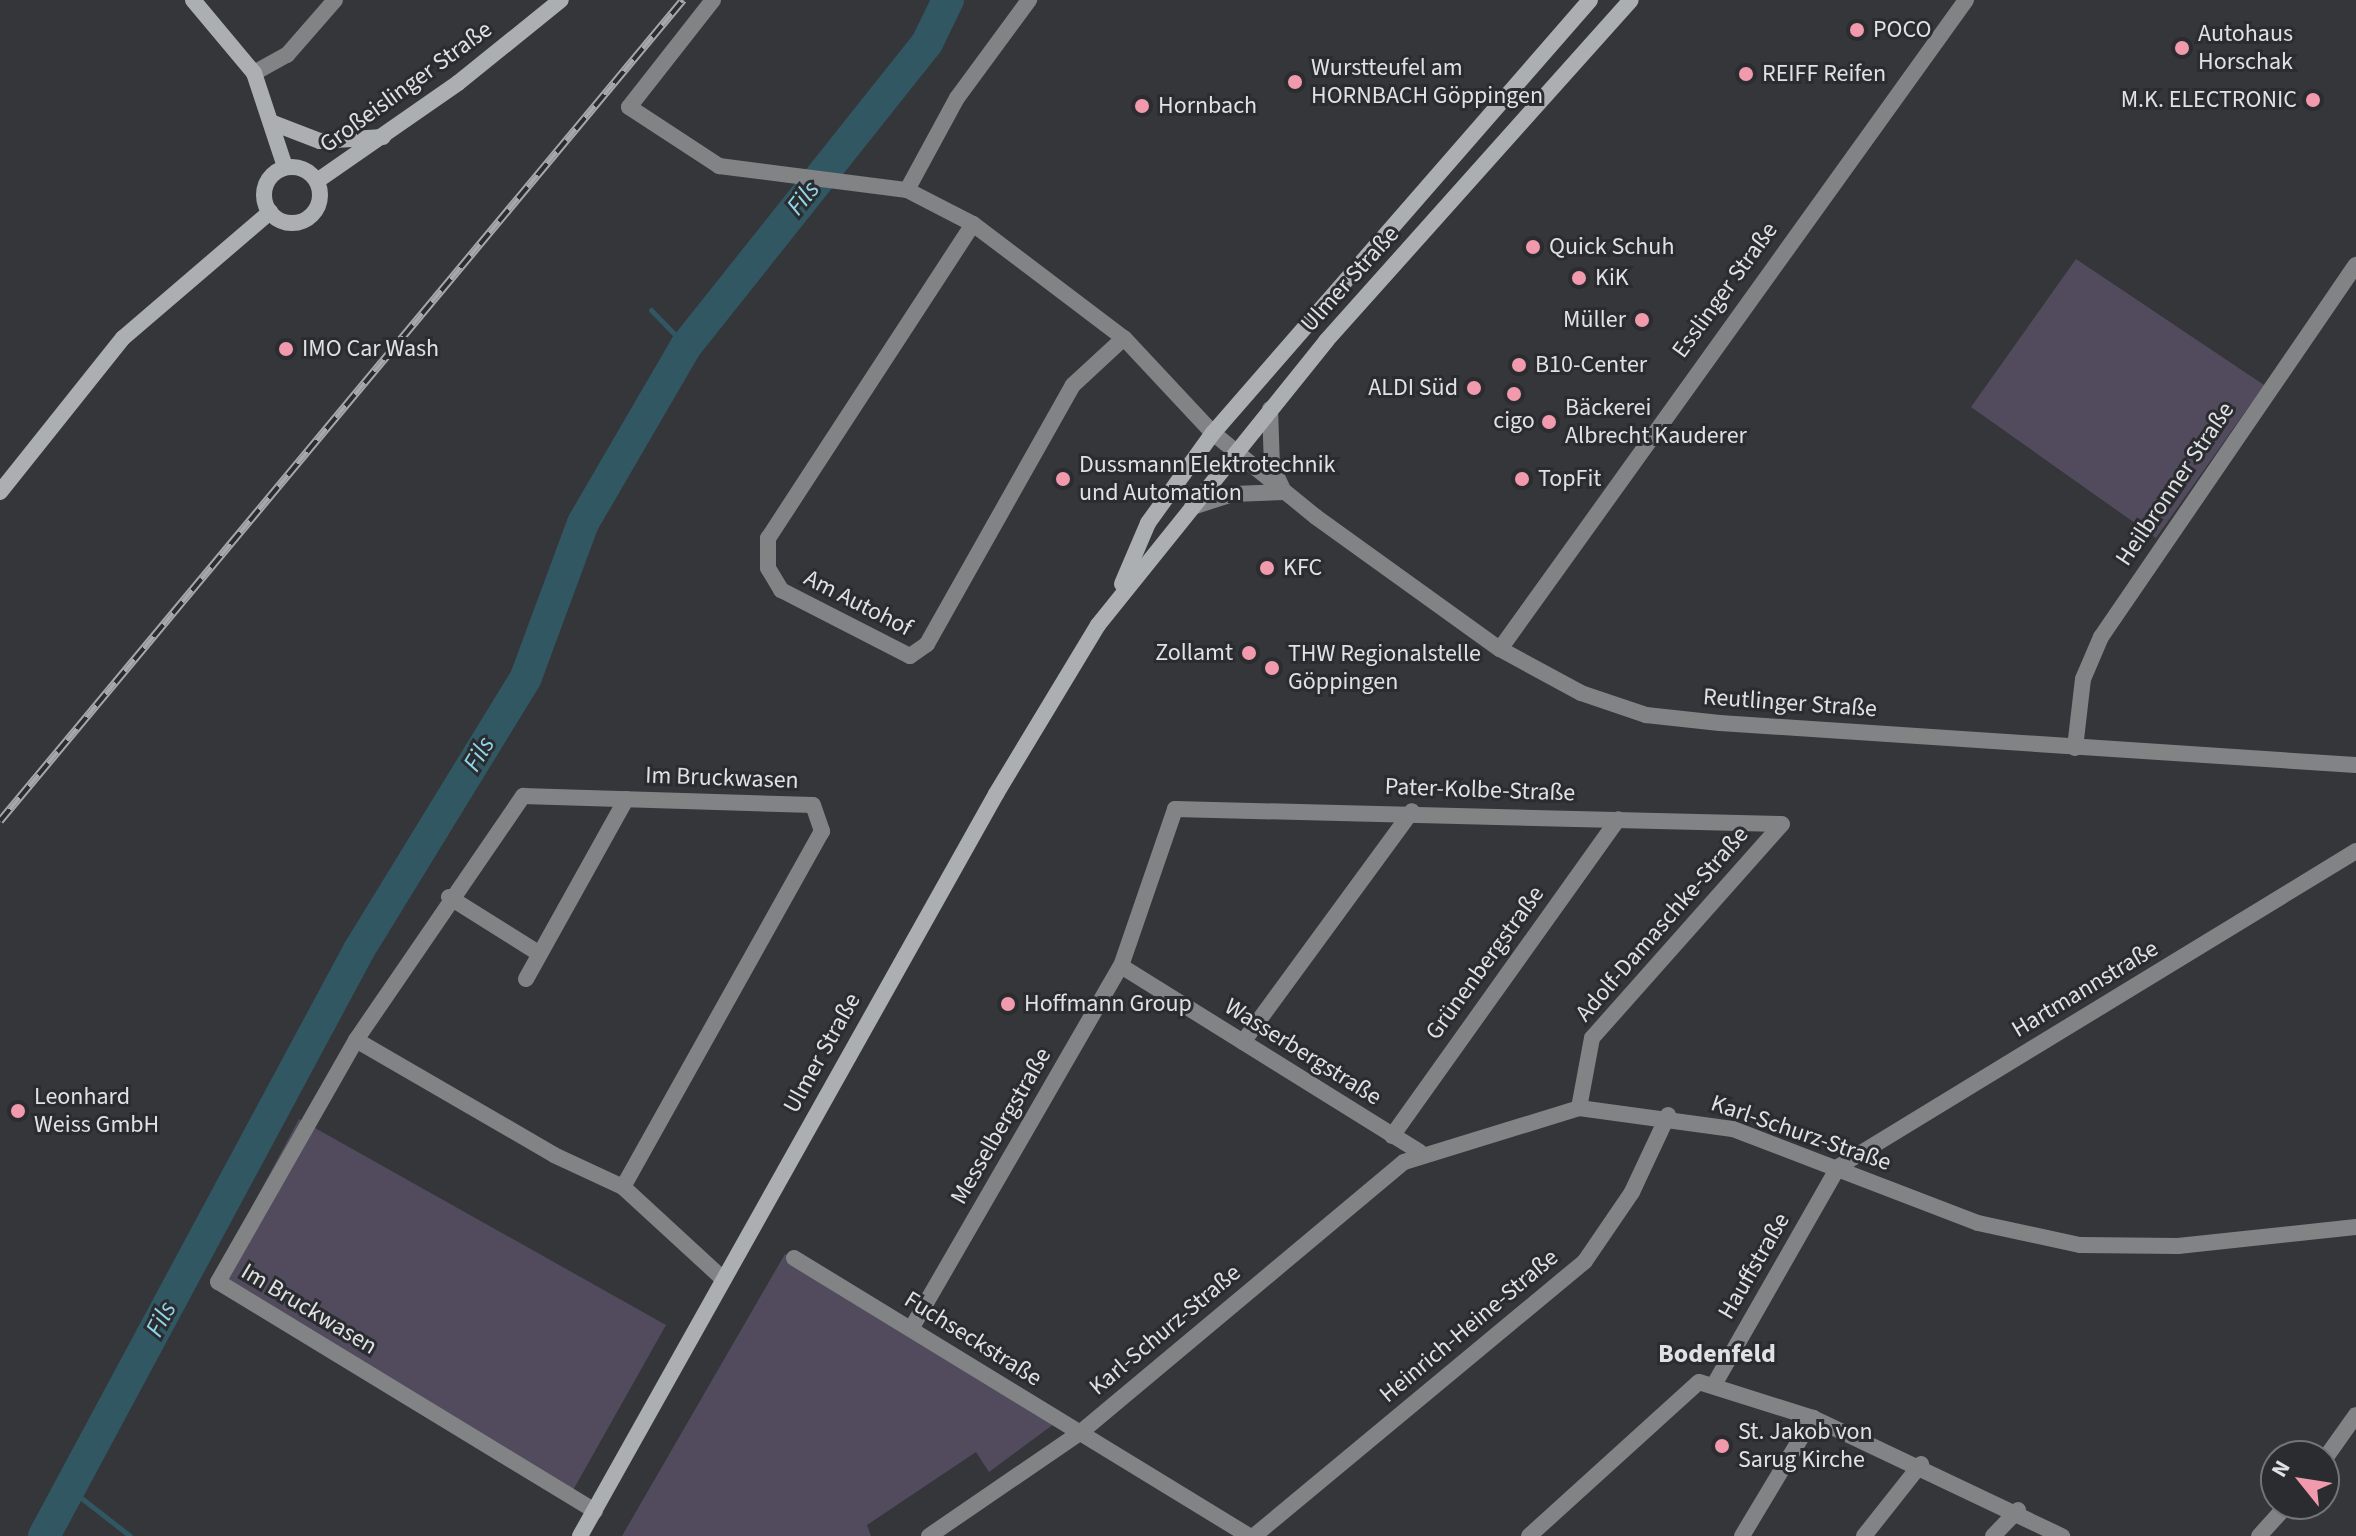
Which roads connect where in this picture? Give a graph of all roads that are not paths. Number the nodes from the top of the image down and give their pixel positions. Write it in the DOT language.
graph roads {
  1 [pos="193,0"];
  2 [pos="335,0"];
  3 [pos="561,0"];
  4 [pos="713,0"];
  5 [pos="1029,0"];
  6 [pos="1590,0"];
  7 [pos="1631,0"];
  8 [pos="1966,0"];
  9 [pos="254,73"];
  10 [pos="273,123"];
  11 [pos="386,136"];
  12 [pos="285,167"];
  13 [pos="317,181"];
  14 [pos="907,190"];
  15 [pos="270,212"];
  16 [pos="973,224"];
  17 [pos="2356,265"];
  18 [pos="1124,338"];
  19 [pos="1270,409"];
  20 [pos="1213,433"];
  21 [pos="1234,450"];
  22 [pos="0,492"];
  23 [pos="1285,492"];
  24 [pos="1192,507"];
  25 [pos="1116,600"];
  26 [pos="1500,649"];
  27 [pos="2075,748"];
  28 [pos="2356,765"];
  29 [pos="626,799"];
  30 [pos="1175,809"];
  31 [pos="1412,811"];
  32 [pos="1618,819"];
  33 [pos="1782,824"];
  34 [pos="2356,851"];
  35 [pos="449,897"];
  36 [pos="540,954"];
  37 [pos="1121,966"];
  38 [pos="526,979"];
  39 [pos="356,1040"];
  40 [pos="1243,1042"];
  41 [pos="1579,1108"];
  42 [pos="1668,1115"];
  43 [pos="1392,1136"];
  44 [pos="1420,1152"];
  45 [pos="1838,1167"];
  46 [pos="623,1187"];
  47 [pos="2356,1227"];
  48 [pos="794,1258"];
  49 [pos="723,1279"];
  50 [pos="911,1329"];
  51 [pos="1715,1383"];
  52 [pos="2356,1415"];
  53 [pos="1813,1418"];
  54 [pos="1081,1432"];
  55 [pos="2338,1440"];
  56 [pos="1921,1464"];
  57 [pos="2018,1510"];
  58 [pos="595,1511"];
  59 [pos="2274,1520"];
  60 [pos="580,1536"];
  61 [pos="929,1536"];
  62 [pos="1251,1536"];
  63 [pos="1529,1536"];
  64 [pos="1742,1536"];
  65 [pos="1864,1536"];
  66 [pos="1993,1536"];
  67 [pos="2062,1536"];
  68 [pos="2259,1536"];
  1 -- 9 [label="main road"];
  2 -- 9 [label="street"];
  3 -- 11 [label="main road, Großeislinger Straße"];
  4 -- 14 [label="street"];
  5 -- 14 [label="street"];
  6 -- 20 [label="main road, Ulmer Straße"];
  7 -- 19 [label="main road, Ulmer Straße"];
  8 -- 26 [label="street, Esslinger Straße"];
  9 -- 10 [label="main road"];
  10 -- 11 [label="main road"];
  10 -- 12 [label="main road"];
  11 -- 13 [label="main road, Großeislinger Straße"];
  12 -- 13 [label="main road"];
  12 -- 15 [label="main road"];
  13 -- 15 [label="main road"];
  14 -- 16 [label="street"];
  15 -- 22 [label="main road"];
  16 -- 18 [label="street"];
  16 -- 18 [label="street, Am Autohof"];
  17 -- 27 [label="street, Heilbronner Straße"];
  18 -- 20 [label="street"];
  19 -- 21 [label="main road, Ulmer Straße"];
  19 -- 23 [label="street"];
  20 -- 21 [label="street"];
  20 -- 25 [label="main road, Ulmer Straße"];
  21 -- 23 [label="street, Reutlinger Straße"];
  21 -- 24 [label="main road, Ulmer Straße"];
  23 -- 24 [label="street"];
  23 -- 26 [label="street, Reutlinger Straße"];
  24 -- 25 [label="main road, Ulmer Straße"];
  25 -- 49 [label="main road, Ulmer Straße"];
  26 -- 27 [label="street, Reutlinger Straße"];
  27 -- 28 [label="street, Reutlinger Straße"];
  29 -- 35 [label="street, Im Bruckwasen"];
  29 -- 36 [label="street, Im Bruckwasen"];
  29 -- 46 [label="street, Im Bruckwasen"];
  30 -- 31 [label="street, Pater-Kolbe-Straße"];
  30 -- 37 [label="street, Messelbergstraße"];
  31 -- 32 [label="street, Pater-Kolbe-Straße"];
  31 -- 40 [label="street"];
  32 -- 33 [label="street, Pater-Kolbe-Straße"];
  32 -- 43 [label="street, Grünenbergstraße"];
  33 -- 41 [label="street, Adolf-Damaschke-Straße"];
  34 -- 45 [label="street, Hartmannstraße"];
  35 -- 36 [label="street"];
  35 -- 39 [label="street, Im Bruckwasen"];
  36 -- 38 [label="street, Im Bruckwasen"];
  37 -- 40 [label="street, Wasserbergstraße"];
  37 -- 50 [label="street, Messelbergstraße"];
  39 -- 46 [label="street"];
  39 -- 58 [label="street, Im Bruckwasen"];
  40 -- 43 [label="street, Wasserbergstraße"];
  41 -- 42 [label="street, Karl-Schurz-Straße"];
  41 -- 44 [label="street, Karl-Schurz-Straße"];
  42 -- 45 [label="street, Karl-Schurz-Straße"];
  42 -- 62 [label="street, Heinrich-Heine-Straße"];
  43 -- 44 [label="street, Wasserbergstraße"];
  44 -- 54 [label="street, Karl-Schurz-Straße"];
  45 -- 47 [label="street, Karl-Schurz-Straße"];
  45 -- 51 [label="street, Hauffstraße"];
  46 -- 49 [label="street"];
  48 -- 50 [label="street, Fuchseckstraße"];
  49 -- 58 [label="main road, Ulmer Straße"];
  50 -- 54 [label="street, Fuchseckstraße"];
  51 -- 53 [label="street"];
  51 -- 63 [label="street"];
  52 -- 55 [label="street"];
  53 -- 56 [label="street"];
  53 -- 64 [label="street"];
  54 -- 61 [label="street, Karl-Schurz-Straße"];
  54 -- 62 [label="street, Fuchseckstraße"];
  56 -- 57 [label="street"];
  56 -- 65 [label="street"];
  57 -- 66 [label="street"];
  57 -- 67 [label="street"];
  58 -- 60 [label="main road, Ulmer Straße"];
  59 -- 68 [label="street"];
}
